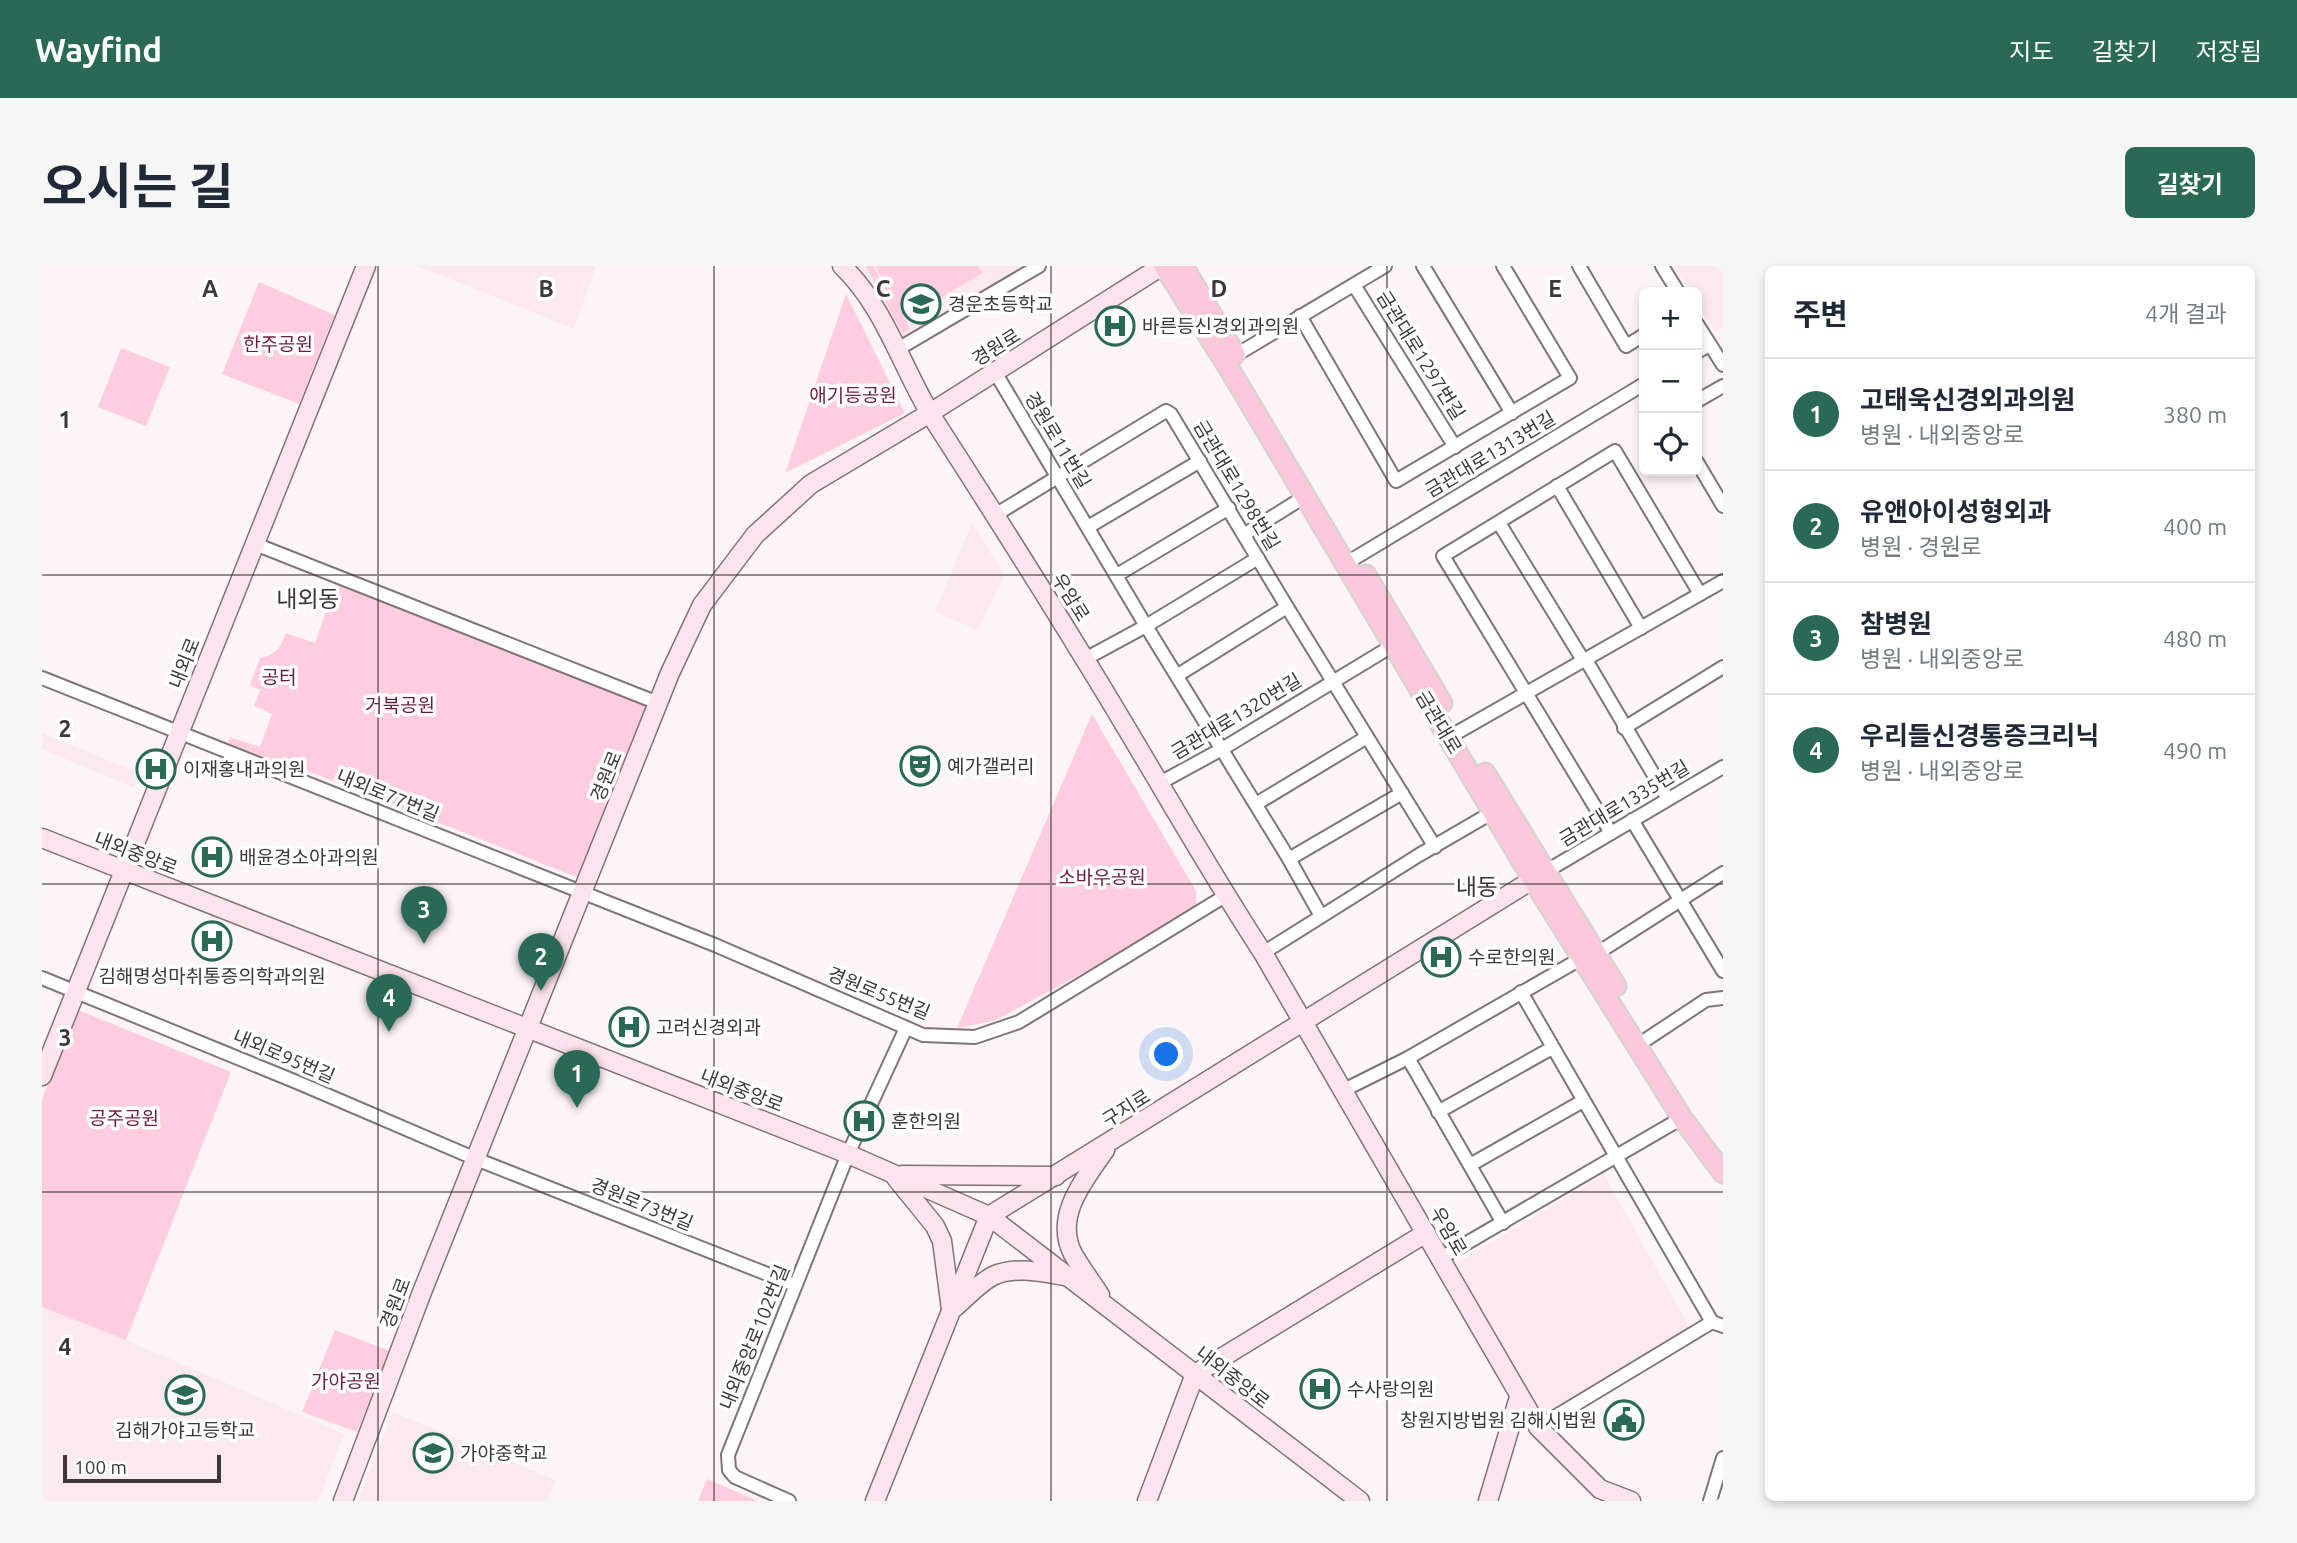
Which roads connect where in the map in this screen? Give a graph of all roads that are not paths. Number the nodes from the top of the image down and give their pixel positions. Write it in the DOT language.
graph roads {
  1 [pos="366,266"];
  2 [pos="842,266"];
  3 [pos="1039,266"];
  4 [pos="1163,266"];
  5 [pos="1183,266"];
  6 [pos="1385,266"];
  7 [pos="1423,266"];
  8 [pos="1503,266"];
  9 [pos="1579,266"];
  10 [pos="1662,266"];
  11 [pos="1354,285"];
  12 [pos="1675,287"];
  13 [pos="1300,316"];
  14 [pos="1702,333"];
  15 [pos="1639,338"];
  16 [pos="1709,345"];
  17 [pos="898,349"];
  18 [pos="1700,350"];
  19 [pos="1236,355"];
  20 [pos="1723,365"];
  21 [pos="995,372"];
  22 [pos="1723,386"];
  23 [pos="1639,387"];
  24 [pos="1702,398"];
  25 [pos="930,413"];
  26 [pos="1512,413"];
  27 [pos="1455,447"];
  28 [pos="1200,461"];
  29 [pos="1702,470"];
  30 [pos="1057,476"];
  31 [pos="1558,486"];
  32 [pos="1304,497"];
  33 [pos="1723,506"];
  34 [pos="1229,508"];
  35 [pos="995,515"];
  36 [pos="1499,523"];
  37 [pos="1088,527"];
  38 [pos="1245,534"];
  39 [pos="255,544"];
  40 [pos="1258,558"];
  41 [pos="1355,558"];
  42 [pos="1117,575"];
  43 [pos="1723,581"];
  44 [pos="1700,594"];
  45 [pos="1287,607"];
  46 [pos="1146,626"];
  47 [pos="1641,628"];
  48 [pos="1392,646"];
  49 [pos="1085,659"];
  50 [pos="1584,660"];
  51 [pos="1723,667"];
  52 [pos="1178,675"];
  53 [pos="42,678"];
  54 [pos="1334,681"];
  55 [pos="1525,692"];
  56 [pos="658,703"];
  57 [pos="1624,729"];
  58 [pos="1458,732"];
  59 [pos="179,733"];
  60 [pos="1367,737"];
  61 [pos="1222,749"];
  62 [pos="1723,767"];
  63 [pos="1158,784"];
  64 [pos="1402,793"];
  65 [pos="1668,799"];
  66 [pos="1256,804"];
  67 [pos="1493,813"];
  68 [pos="1632,820"];
  69 [pos="1611,833"];
  70 [pos="42,838"];
  71 [pos="1435,847"];
  72 [pos="1289,859"];
  73 [pos="123,870"];
  74 [pos="1723,873"];
  75 [pos="1539,876"];
  76 [pos="583,893"];
  77 [pos="1225,896"];
  78 [pos="1679,899"];
  79 [pos="1321,916"];
  80 [pos="1262,953"];
  81 [pos="1589,956"];
  82 [pos="1723,971"];
  83 [pos="42,978"];
  84 [pos="76,992"];
  85 [pos="1521,992"];
  86 [pos="1723,998"];
  87 [pos="1303,1022"];
  88 [pos="906,1027"];
  89 [pos="528,1029"];
  90 [pos="1647,1039"];
  91 [pos="1552,1048"];
  92 [pos="1408,1058"];
  93 [pos="42,1076"];
  94 [pos="1343,1090"];
  95 [pos="1583,1101"];
  96 [pos="1438,1112"];
  97 [pos="1682,1118"];
  98 [pos="1109,1144"];
  99 [pos="1723,1151"];
  100 [pos="848,1154"];
  101 [pos="1616,1158"];
  102 [pos="475,1159"];
  103 [pos="1470,1165"];
  104 [pos="1723,1173"];
  105 [pos="894,1175"];
  106 [pos="1056,1175"];
  107 [pos="989,1216"];
  108 [pos="1503,1223"];
  109 [pos="1426,1233"];
  110 [pos="1441,1258"];
  111 [pos="1067,1276"];
  112 [pos="795,1285"];
  113 [pos="1107,1307"];
  114 [pos="951,1310"];
  115 [pos="1717,1324"];
  116 [pos="1195,1374"];
  117 [pos="1519,1397"];
  118 [pos="1538,1427"];
  119 [pos="1723,1458"];
  120 [pos="342,1501"];
  121 [pos="789,1501"];
  122 [pos="875,1501"];
  123 [pos="1147,1501"];
  124 [pos="1360,1501"];
  125 [pos="1488,1501"];
  126 [pos="1631,1501"];
  127 [pos="1710,1501"];
  1 -- 39 [label="street, 내외로"];
  2 -- 17 [label="street, 우암로"];
  3 -- 17 [label="street"];
  4 -- 21 [label="street, 경원로"];
  4 -- 32 [label="main road, 금관대로"];
  5 -- 19 [label="main road, 금관대로"];
  6 -- 11 [label="street, 금관대로1297번길"];
  7 -- 26 [label="street"];
  8 -- 26 [label="street, 금관대로1313번길"];
  9 -- 15 [label="street"];
  10 -- 12 [label="street"];
  11 -- 13 [label="street, 금관대로1297번길"];
  11 -- 27 [label="street, 금관대로1297번길"];
  13 -- 19 [label="street, 금관대로1297번길"];
  13 -- 27 [label="street, 금관대로1313번길"];
  14 -- 16 [label="street"];
  16 -- 18 [label="street"];
  16 -- 20 [label="street"];
  17 -- 25 [label="street, 우암로"];
  19 -- 41 [label="main road, 금관대로"];
  21 -- 25 [label="street, 경원로"];
  21 -- 30 [label="street, 경원로11번길"];
  22 -- 24 [label="street"];
  23 -- 41 [label="street, 금관대로1313번길"];
  25 -- 35 [label="street, 우암로"];
  25 -- 56 [label="street, 경원로"];
  26 -- 27 [label="street, 금관대로1313번길"];
  28 -- 30 [label="street, 금관대로1298번길"];
  28 -- 34 [label="street, 금관대로1298번길"];
  28 -- 37 [label="street"];
  29 -- 33 [label="street"];
  30 -- 35 [label="street, 금관대로1298번길"];
  30 -- 37 [label="street, 경원로11번길"];
  31 -- 36 [label="street"];
  31 -- 44 [label="street"];
  31 -- 47 [label="street"];
  32 -- 38 [label="street"];
  32 -- 48 [label="main road, 금관대로"];
  34 -- 38 [label="street, 금관대로1298번길"];
  34 -- 42 [label="street"];
  35 -- 49 [label="street, 우암로"];
  36 -- 50 [label="street"];
  36 -- 55 [label="street"];
  37 -- 42 [label="street, 경원로11번길"];
  38 -- 40 [label="street, 금관대로1298번길"];
  39 -- 56 [label="street"];
  39 -- 59 [label="street, 내외로"];
  40 -- 45 [label="street, 금관대로1298번길"];
  40 -- 46 [label="street"];
  41 -- 58 [label="main road, 금관대로"];
  42 -- 46 [label="street, 경원로11번길"];
  43 -- 44 [label="street"];
  44 -- 47 [label="street"];
  45 -- 52 [label="street"];
  45 -- 54 [label="street, 금관대로1298번길"];
  46 -- 49 [label="street"];
  46 -- 52 [label="street, 경원로11번길"];
  47 -- 50 [label="street"];
  48 -- 54 [label="street, 금관대로1320번길"];
  48 -- 67 [label="main road, 금관대로"];
  49 -- 63 [label="street, 우암로"];
  50 -- 55 [label="street"];
  50 -- 57 [label="street"];
  51 -- 57 [label="street"];
  52 -- 61 [label="street, 경원로11번길"];
  53 -- 59 [label="street, 내외로77번길"];
  54 -- 60 [label="street"];
  54 -- 61 [label="street, 금관대로1320번길"];
  55 -- 58 [label="street"];
  55 -- 69 [label="street"];
  56 -- 76 [label="street, 경원로"];
  57 -- 65 [label="street"];
  58 -- 75 [label="main road, 금관대로"];
  59 -- 73 [label="street, 내외로"];
  59 -- 76 [label="street, 내외로77번길"];
  60 -- 64 [label="street"];
  60 -- 66 [label="street"];
  61 -- 63 [label="street, 금관대로1320번길"];
  61 -- 66 [label="street, 경원로11번길"];
  62 -- 65 [label="street, 금관대로1335번길"];
  63 -- 77 [label="street, 우암로"];
  64 -- 71 [label="street"];
  64 -- 72 [label="street"];
  65 -- 68 [label="street, 금관대로1335번길"];
  66 -- 72 [label="street, 경원로11번길"];
  67 -- 71 [label="street"];
  67 -- 75 [label="main road, 금관대로"];
  68 -- 69 [label="street, 금관대로1335번길"];
  68 -- 78 [label="street"];
  69 -- 75 [label="street, 금관대로1335번길"];
  70 -- 73 [label="street, 내외중앙로"];
  71 -- 79 [label="street"];
  72 -- 79 [label="street, 경원로11번길"];
  73 -- 84 [label="street, 내외로"];
  73 -- 89 [label="street, 내외중앙로"];
  74 -- 78 [label="street"];
  75 -- 81 [label="main road, 금관대로"];
  75 -- 87 [label="street, 구지로"];
  76 -- 88 [label="street, 경원로55번길"];
  76 -- 89 [label="street, 경원로"];
  77 -- 80 [label="street, 우암로"];
  77 -- 88 [label="street, 경원로55번길"];
  78 -- 81 [label="street"];
  78 -- 82 [label="street"];
  79 -- 80 [label="street"];
  80 -- 87 [label="street, 우암로"];
  81 -- 85 [label="street"];
  81 -- 90 [label="main road, 금관대로"];
  81 -- 97 [label="main road, 금관대로"];
  83 -- 84 [label="street, 내외로95번길"];
  84 -- 93 [label="street, 내외로"];
  84 -- 102 [label="street, 내외로95번길"];
  85 -- 91 [label="street"];
  85 -- 92 [label="street"];
  86 -- 90 [label="street"];
  87 -- 94 [label="street, 우암로"];
  87 -- 98 [label="street, 구지로"];
  88 -- 100 [label="street, 내외중앙로102번길"];
  89 -- 100 [label="street, 내외중앙로"];
  89 -- 102 [label="street, 경원로"];
  90 -- 99 [label="main road, 금관대로"];
  91 -- 95 [label="street"];
  91 -- 96 [label="street"];
  92 -- 94 [label="street"];
  92 -- 96 [label="street"];
  94 -- 109 [label="street, 우암로"];
  95 -- 101 [label="street"];
  95 -- 103 [label="street"];
  96 -- 103 [label="street"];
  97 -- 101 [label="street"];
  97 -- 104 [label="main road, 금관대로"];
  98 -- 106 [label="street, 구지로"];
  98 -- 113 [label="street"];
  100 -- 105 [label="street, 내외중앙로"];
  100 -- 112 [label="street, 내외중앙로102번길"];
  101 -- 108 [label="street"];
  101 -- 115 [label="street"];
  102 -- 112 [label="street, 경원로73번길"];
  102 -- 120 [label="street, 경원로"];
  103 -- 108 [label="street"];
  105 -- 106 [label="street"];
  105 -- 107 [label="street, 내외중앙로"];
  105 -- 114 [label="street"];
  106 -- 107 [label="street, 구지로"];
  107 -- 111 [label="street, 내외중앙로"];
  107 -- 114 [label="street"];
  108 -- 110 [label="street"];
  109 -- 110 [label="street, 우암로"];
  109 -- 116 [label="street"];
  110 -- 117 [label="street, 우암로"];
  111 -- 113 [label="street, 내외중앙로"];
  111 -- 114 [label="street"];
  112 -- 121 [label="street, 내외중앙로102번길"];
  113 -- 116 [label="street, 내외중앙로"];
  114 -- 122 [label="street"];
  115 -- 118 [label="street"];
  116 -- 123 [label="street"];
  116 -- 124 [label="street, 내외중앙로"];
  117 -- 118 [label="street, 우암로"];
  117 -- 125 [label="street"];
  118 -- 126 [label="street, 우암로"];
  119 -- 127 [label="street"];
}
